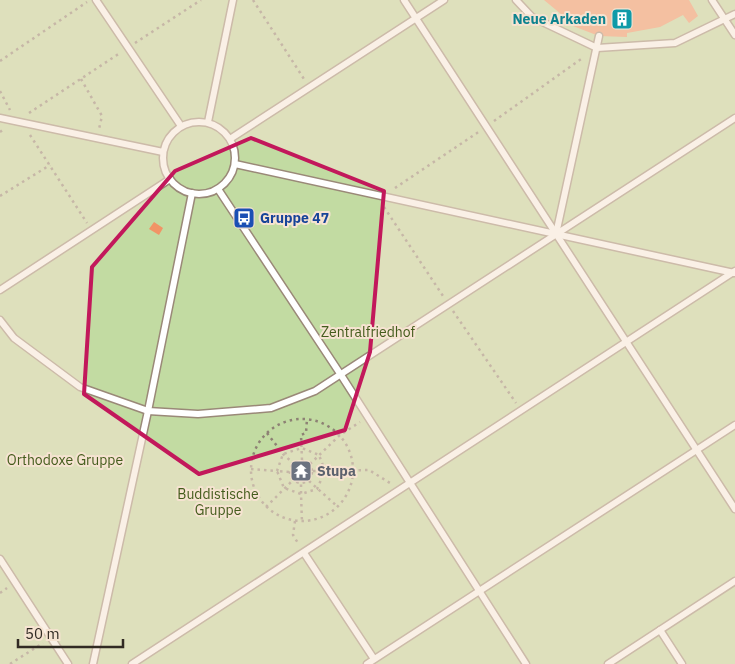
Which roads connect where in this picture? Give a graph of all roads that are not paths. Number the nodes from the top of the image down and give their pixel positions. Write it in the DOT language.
graph roads {
  1 [pos="96,0"];
  2 [pos="233,0"];
  3 [pos="404,0"];
  4 [pos="444,0"];
  5 [pos="516,0"];
  6 [pos="712,0"];
  7 [pos="735,14"];
  8 [pos="416,18"];
  9 [pos="726,20"];
  10 [pos="599,36"];
  11 [pos="735,36"];
  12 [pos="597,48"];
  13 [pos="0,118"];
  14 [pos="735,118"];
  15 [pos="208,122"];
  16 [pos="180,126"];
  17 [pos="230,138"];
  18 [pos="163,152"];
  19 [pos="235,164"];
  20 [pos="170,179"];
  21 [pos="218,188"];
  22 [pos="192,194"];
  23 [pos="556,234"];
  24 [pos="734,272"];
  25 [pos="0,290"];
  26 [pos="0,320"];
  27 [pos="626,342"];
  28 [pos="341,375"];
  29 [pos="148,411"];
  30 [pos="735,425"];
  31 [pos="697,450"];
  32 [pos="410,484"];
  33 [pos="735,509"];
  34 [pos="304,553"];
  35 [pos="0,559"];
  36 [pos="735,581"];
  37 [pos="479,591"];
  38 [pos="660,630"];
  39 [pos="374,659"];
  40 [pos="68,664"];
  41 [pos="93,664"];
  42 [pos="132,664"];
  43 [pos="367,664"];
  44 [pos="526,664"];
  45 [pos="608,664"];
  46 [pos="682,664"];
  1 -- 16 [label="lane"];
  2 -- 15 [label="lane"];
  3 -- 8 [label="lane"];
  4 -- 8 [label="lane"];
  5 -- 12 [label="lane"];
  6 -- 9 [label="lane"];
  7 -- 9 [label="lane"];
  8 -- 17 [label="lane"];
  8 -- 23 [label="lane"];
  9 -- 11 [label="lane"];
  9 -- 12 [label="lane"];
  10 -- 12 [label="lane"];
  12 -- 23 [label="lane"];
  13 -- 18 [label="lane"];
  14 -- 23 [label="lane"];
  15 -- 16 [label="lane"];
  15 -- 17 [label="lane"];
  16 -- 18 [label="lane"];
  17 -- 19 [label="lane"];
  18 -- 20 [label="lane"];
  19 -- 21 [label="lane"];
  19 -- 23 [label="lane"];
  20 -- 22 [label="lane"];
  20 -- 25 [label="lane"];
  21 -- 22 [label="lane"];
  21 -- 28 [label="lane"];
  22 -- 29 [label="lane"];
  23 -- 24 [label="lane"];
  23 -- 27 [label="lane"];
  23 -- 28 [label="lane"];
  24 -- 27 [label="lane"];
  26 -- 29 [label="lane"];
  27 -- 31 [label="lane"];
  27 -- 32 [label="lane"];
  28 -- 29 [label="lane"];
  28 -- 32 [label="lane"];
  29 -- 41 [label="lane"];
  30 -- 31 [label="lane"];
  31 -- 33 [label="lane"];
  31 -- 37 [label="lane"];
  32 -- 34 [label="lane"];
  32 -- 37 [label="lane"];
  34 -- 39 [label="lane"];
  34 -- 42 [label="lane"];
  35 -- 40 [label="lane"];
  36 -- 38 [label="lane"];
  37 -- 39 [label="lane"];
  37 -- 44 [label="lane"];
  38 -- 45 [label="lane"];
  38 -- 46 [label="lane"];
  39 -- 43 [label="lane"];
}
